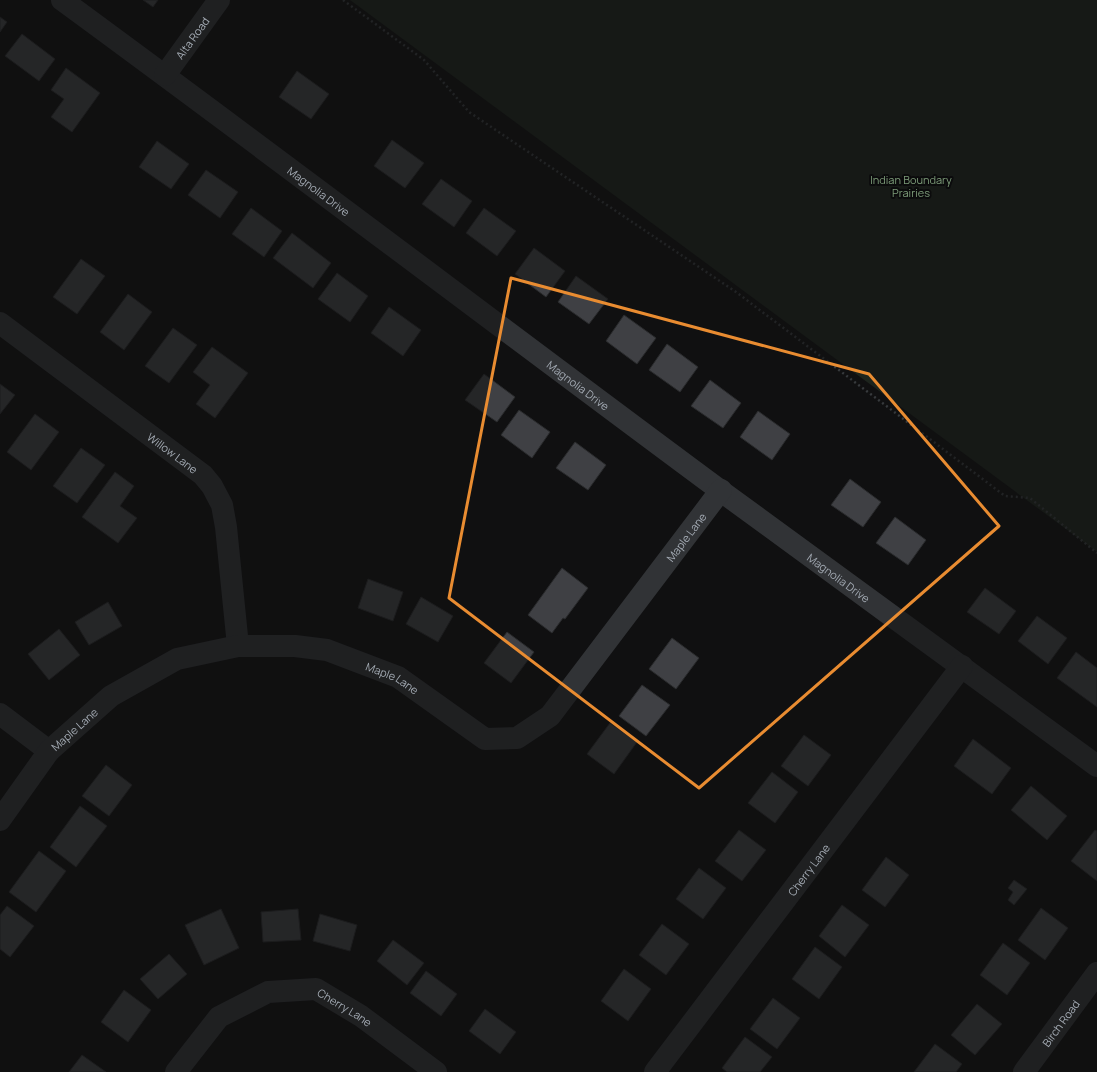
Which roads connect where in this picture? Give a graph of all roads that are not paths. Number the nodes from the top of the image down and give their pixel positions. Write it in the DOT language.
graph roads {
  1 [pos="62,0"];
  2 [pos="219,0"];
  3 [pos="165,75"];
  4 [pos="0,323"];
  5 [pos="721,490"];
  6 [pos="238,646"];
  7 [pos="962,666"];
  8 [pos="0,714"];
  9 [pos="49,751"];
  10 [pos="1097,766"];
  11 [pos="0,820"];
  12 [pos="1097,973"];
  13 [pos="176,1072"];
  14 [pos="436,1072"];
  15 [pos="655,1072"];
  16 [pos="1024,1072"];
  1 -- 3 [label="street, Magnolia Drive"];
  2 -- 3 [label="street, Alta Road"];
  3 -- 5 [label="street, Magnolia Drive"];
  4 -- 6 [label="street, Willow Lane"];
  5 -- 6 [label="street, Maple Lane"];
  5 -- 7 [label="street, Magnolia Drive"];
  6 -- 9 [label="street, Maple Lane"];
  7 -- 10 [label="street, Magnolia Drive"];
  7 -- 15 [label="street, Cherry Lane"];
  8 -- 9 [label="street"];
  9 -- 11 [label="street, Maple Lane"];
  12 -- 16 [label="street, Birch Road"];
  13 -- 14 [label="street, Cherry Lane"];
}
